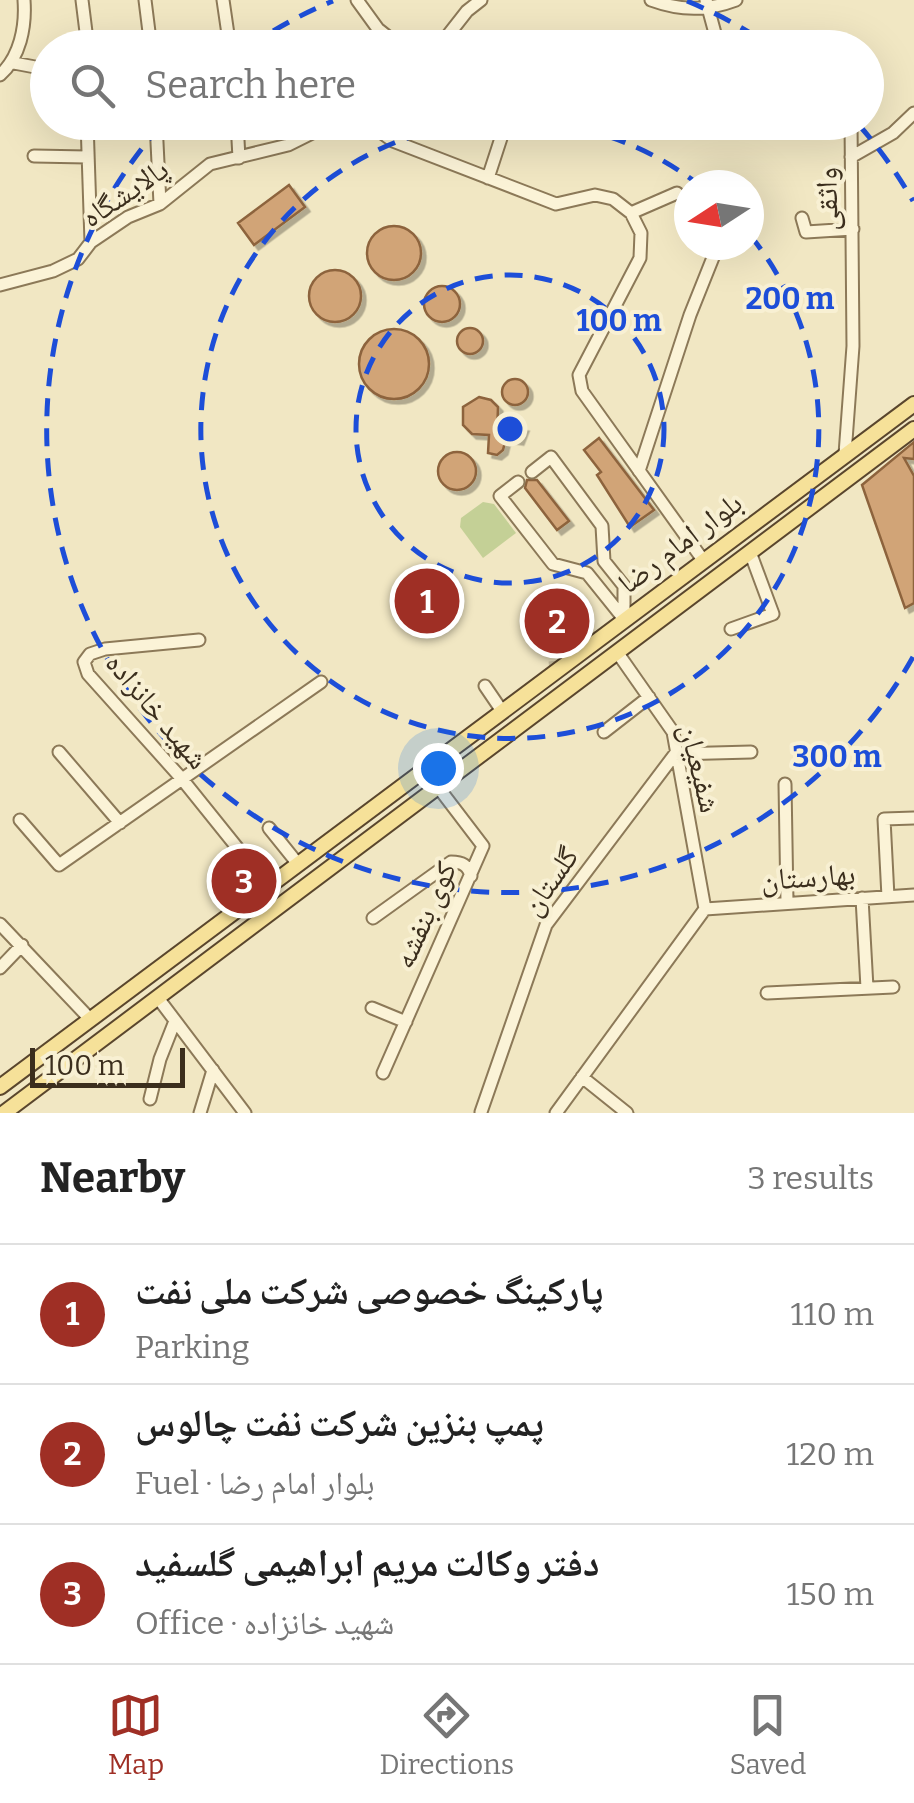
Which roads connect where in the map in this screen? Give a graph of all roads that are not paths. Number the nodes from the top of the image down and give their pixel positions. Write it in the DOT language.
graph roads {
  1 [pos="24,0"];
  2 [pos="82,0"];
  3 [pos="145,0"];
  4 [pos="222,0"];
  5 [pos="357,0"];
  6 [pos="481,0"];
  7 [pos="651,0"];
  8 [pos="736,0"];
  9 [pos="707,5"];
  10 [pos="86,30"];
  11 [pos="149,30"];
  12 [pos="227,30"];
  13 [pos="379,30"];
  14 [pos="452,30"];
  15 [pos="714,30"];
  16 [pos="14,63"];
  17 [pos="30,67"];
  18 [pos="0,76"];
  19 [pos="914,112"];
  20 [pos="884,138"];
  21 [pos="88,140"];
  22 [pos="157,140"];
  23 [pos="238,140"];
  24 [pos="300,140"];
  25 [pos="390,140"];
  26 [pos="500,140"];
  27 [pos="851,140"];
  28 [pos="880,140"];
  29 [pos="34,156"];
  30 [pos="851,156"];
  31 [pos="88,157"];
  32 [pos="238,158"];
  33 [pos="488,178"];
  34 [pos="674,194"];
  35 [pos="160,204"];
  36 [pos="631,212"];
  37 [pos="802,218"];
  38 [pos="853,229"];
  39 [pos="91,242"];
  40 [pos="712,260"];
  41 [pos="0,285"];
  42 [pos="914,404"];
  43 [pos="914,430"];
  44 [pos="845,454"];
  45 [pos="639,471"];
  46 [pos="532,472"];
  47 [pos="518,482"];
  48 [pos="750,552"];
  49 [pos="703,560"];
  50 [pos="624,620"];
  51 [pos="731,629"];
  52 [pos="637,636"];
  53 [pos="198,640"];
  54 [pos="617,652"];
  55 [pos="321,682"];
  56 [pos="486,686"];
  57 [pos="649,697"];
  58 [pos="502,712"];
  59 [pos="515,729"];
  60 [pos="604,732"];
  61 [pos="58,752"];
  62 [pos="751,752"];
  63 [pos="675,754"];
  64 [pos="182,779"];
  65 [pos="786,784"];
  66 [pos="438,787"];
  67 [pos="914,818"];
  68 [pos="20,820"];
  69 [pos="120,823"];
  70 [pos="268,828"];
  71 [pos="298,864"];
  72 [pos="470,876"];
  73 [pos="268,886"];
  74 [pos="914,896"];
  75 [pos="888,897"];
  76 [pos="862,898"];
  77 [pos="787,902"];
  78 [pos="705,909"];
  79 [pos="374,918"];
  80 [pos="0,924"];
  81 [pos="22,945"];
  82 [pos="0,968"];
  83 [pos="894,987"];
  84 [pos="866,988"];
  85 [pos="766,993"];
  86 [pos="158,998"];
  87 [pos="372,1008"];
  88 [pos="90,1020"];
  89 [pos="175,1020"];
  90 [pos="406,1022"];
  91 [pos="213,1070"];
  92 [pos="383,1073"];
  93 [pos="582,1077"];
  94 [pos="2,1082"];
  95 [pos="150,1099"];
  96 [pos="482,1112"];
  97 [pos="4,1113"];
  98 [pos="200,1113"];
  99 [pos="245,1113"];
  100 [pos="556,1113"];
  101 [pos="627,1113"];
  1 -- 16 [label="street"];
  2 -- 10 [label="street"];
  3 -- 11 [label="street"];
  4 -- 12 [label="street"];
  5 -- 13 [label="street"];
  6 -- 14 [label="street"];
  7 -- 9 [label="street"];
  8 -- 9 [label="street"];
  9 -- 15 [label="street"];
  16 -- 17 [label="street"];
  16 -- 18 [label="street"];
  19 -- 20 [label="street"];
  21 -- 31 [label="street"];
  22 -- 35 [label="street"];
  23 -- 32 [label="street"];
  24 -- 32 [label="street, پالایشگاه"];
  25 -- 33 [label="street"];
  26 -- 33 [label="street"];
  27 -- 30 [label="street, واثقی"];
  28 -- 30 [label="street"];
  29 -- 31 [label="street"];
  30 -- 38 [label="street, واثقی"];
  31 -- 39 [label="street"];
  32 -- 35 [label="street, پالایشگاه"];
  33 -- 36 [label="street"];
  34 -- 36 [label="street"];
  35 -- 39 [label="street, پالایشگاه"];
  36 -- 45 [label="street"];
  37 -- 38 [label="street"];
  38 -- 44 [label="street, واثقی"];
  39 -- 41 [label="street, پالایشگاه"];
  40 -- 45 [label="street"];
  42 -- 44 [label="main road, بلوار امام رضا"];
  43 -- 48 [label="main road, بلوار امام رضا"];
  44 -- 49 [label="main road, بلوار امام رضا"];
  45 -- 49 [label="street"];
  46 -- 50 [label="street"];
  47 -- 50 [label="street"];
  48 -- 51 [label="street"];
  48 -- 52 [label="main road, بلوار امام رضا"];
  49 -- 50 [label="main road, بلوار امام رضا"];
  50 -- 52 [label="main road"];
  50 -- 58 [label="main road, بلوار امام رضا"];
  52 -- 54 [label="main road, بلوار امام رضا"];
  53 -- 64 [label="street, شهید خانزاده"];
  54 -- 57 [label="street, شفیعیان"];
  54 -- 59 [label="main road, بلوار امام رضا"];
  55 -- 64 [label="street"];
  56 -- 58 [label="street"];
  57 -- 60 [label="street"];
  57 -- 63 [label="street, شفیعیان"];
  58 -- 59 [label="main road"];
  58 -- 71 [label="main road, بلوار امام رضا"];
  59 -- 66 [label="main road, بلوار امام رضا"];
  61 -- 69 [label="street"];
  62 -- 63 [label="street"];
  63 -- 78 [label="street, شفیعیان"];
  63 -- 96 [label="street, گلستان"];
  64 -- 69 [label="street"];
  64 -- 73 [label="street, شهید خانزاده"];
  65 -- 77 [label="street"];
  66 -- 72 [label="street, کوی بنفشه"];
  66 -- 86 [label="main road, بلوار امام رضا"];
  67 -- 75 [label="street"];
  68 -- 69 [label="street"];
  70 -- 71 [label="street"];
  71 -- 73 [label="main road, بلوار امام رضا"];
  72 -- 79 [label="street"];
  72 -- 90 [label="street, کوی بنفشه"];
  73 -- 88 [label="main road, بلوار امام رضا"];
  74 -- 75 [label="street, بهارستان"];
  75 -- 76 [label="street, بهارستان"];
  76 -- 77 [label="street, بهارستان"];
  76 -- 84 [label="street"];
  77 -- 78 [label="street, بهارستان"];
  78 -- 93 [label="street"];
  80 -- 81 [label="street"];
  81 -- 82 [label="street"];
  81 -- 88 [label="street"];
  83 -- 84 [label="street"];
  84 -- 85 [label="street"];
  86 -- 89 [label="street"];
  86 -- 97 [label="main road, بلوار امام رضا"];
  87 -- 90 [label="street"];
  88 -- 94 [label="main road, بلوار امام رضا"];
  89 -- 91 [label="street"];
  89 -- 95 [label="street"];
  90 -- 92 [label="street, کوی بنفشه"];
  91 -- 98 [label="street"];
  91 -- 99 [label="street"];
  93 -- 100 [label="street"];
  93 -- 101 [label="street"];
}
